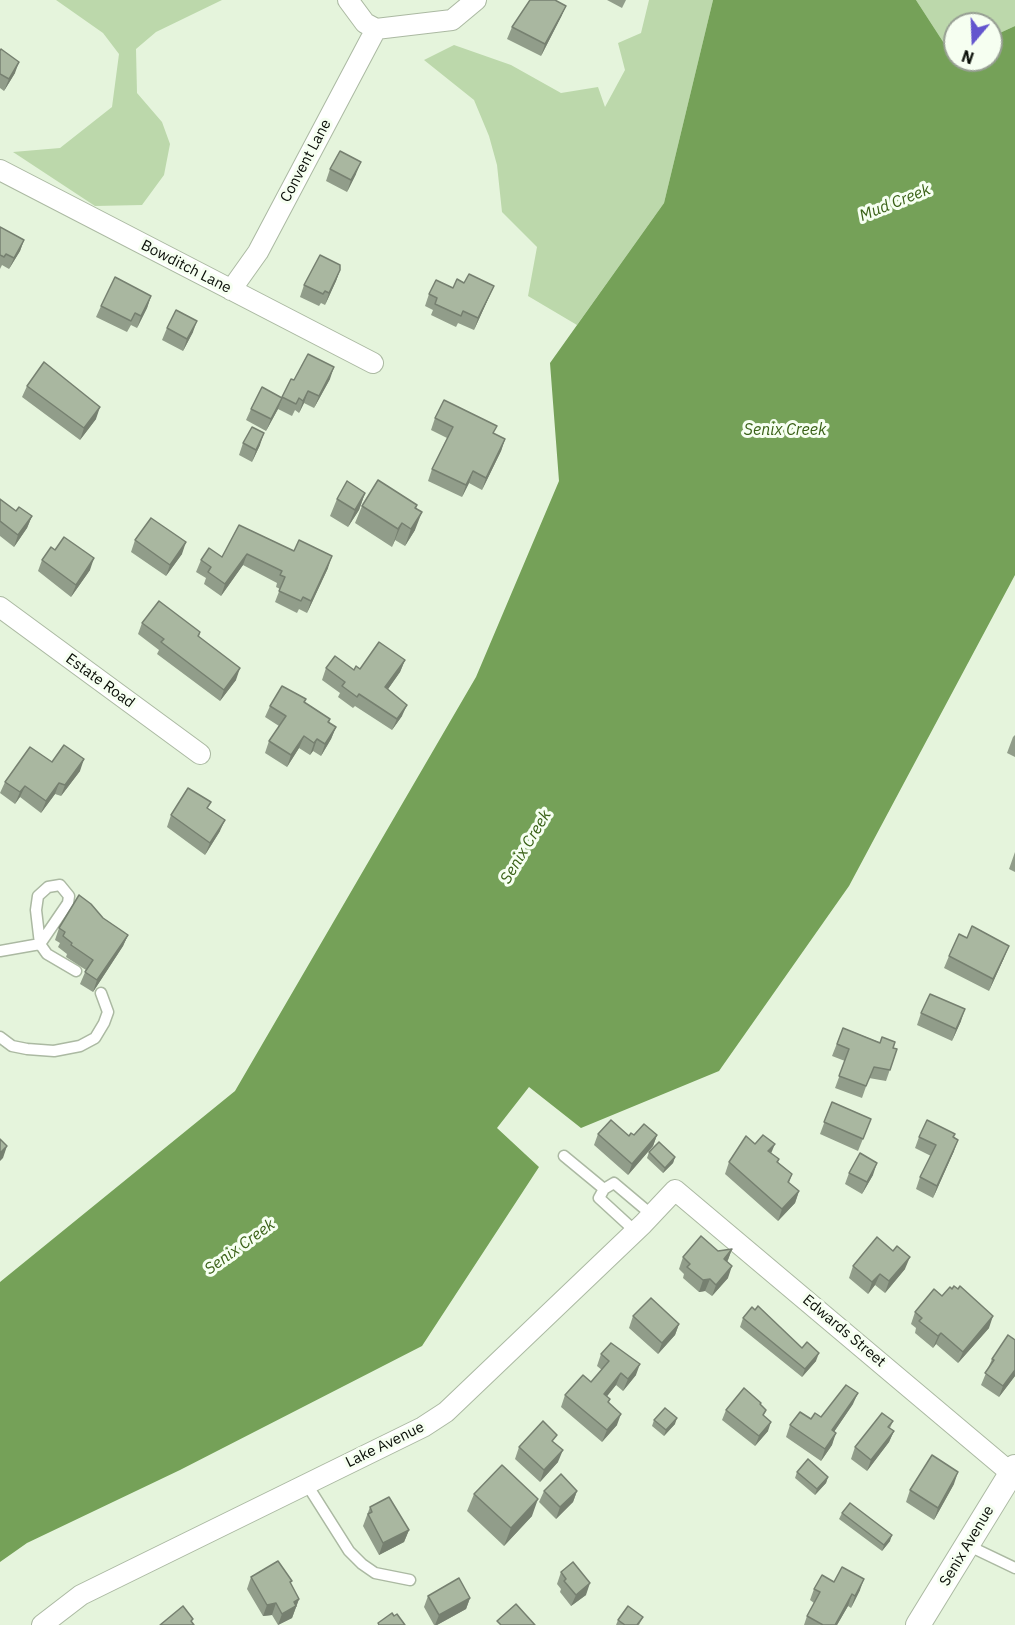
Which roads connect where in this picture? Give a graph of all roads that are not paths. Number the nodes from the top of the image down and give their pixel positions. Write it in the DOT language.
graph roads {
  1 [pos="348,0"];
  2 [pos="477,0"];
  3 [pos="376,29"];
  4 [pos="0,170"];
  5 [pos="231,290"];
  6 [pos="373,363"];
  7 [pos="1,610"];
  8 [pos="200,754"];
  9 [pos="40,944"];
  10 [pos="0,951"];
  11 [pos="76,970"];
  12 [pos="101,993"];
  13 [pos="0,1037"];
  14 [pos="564,1156"];
  15 [pos="604,1189"];
  16 [pos="675,1190"];
  17 [pos="651,1215"];
  18 [pos="635,1231"];
  19 [pos="1013,1470"];
  20 [pos="306,1483"];
  21 [pos="967,1545"];
  22 [pos="1015,1568"];
  23 [pos="410,1580"];
  24 [pos="42,1625"];
  25 [pos="918,1625"];
  1 -- 3 [label="street"];
  2 -- 3 [label="street"];
  3 -- 5 [label="street, Convent Lane"];
  4 -- 5 [label="street, Bowditch Lane"];
  5 -- 6 [label="street, Bowditch Lane"];
  7 -- 8 [label="street, Estate Road"];
  9 -- 9 [label="lane"];
  9 -- 10 [label="lane"];
  9 -- 11 [label="lane"];
  12 -- 13 [label="lane"];
  14 -- 15 [label="lane"];
  15 -- 17 [label="lane"];
  15 -- 18 [label="lane"];
  16 -- 17 [label="street, Lake Avenue"];
  16 -- 19 [label="street, Edwards Street"];
  17 -- 18 [label="street, Lake Avenue"];
  18 -- 20 [label="street, Lake Avenue"];
  19 -- 21 [label="street, Senix Avenue"];
  20 -- 23 [label="lane"];
  20 -- 24 [label="street, Lake Avenue"];
  21 -- 22 [label="lane"];
  21 -- 25 [label="street, Senix Avenue"];
}
